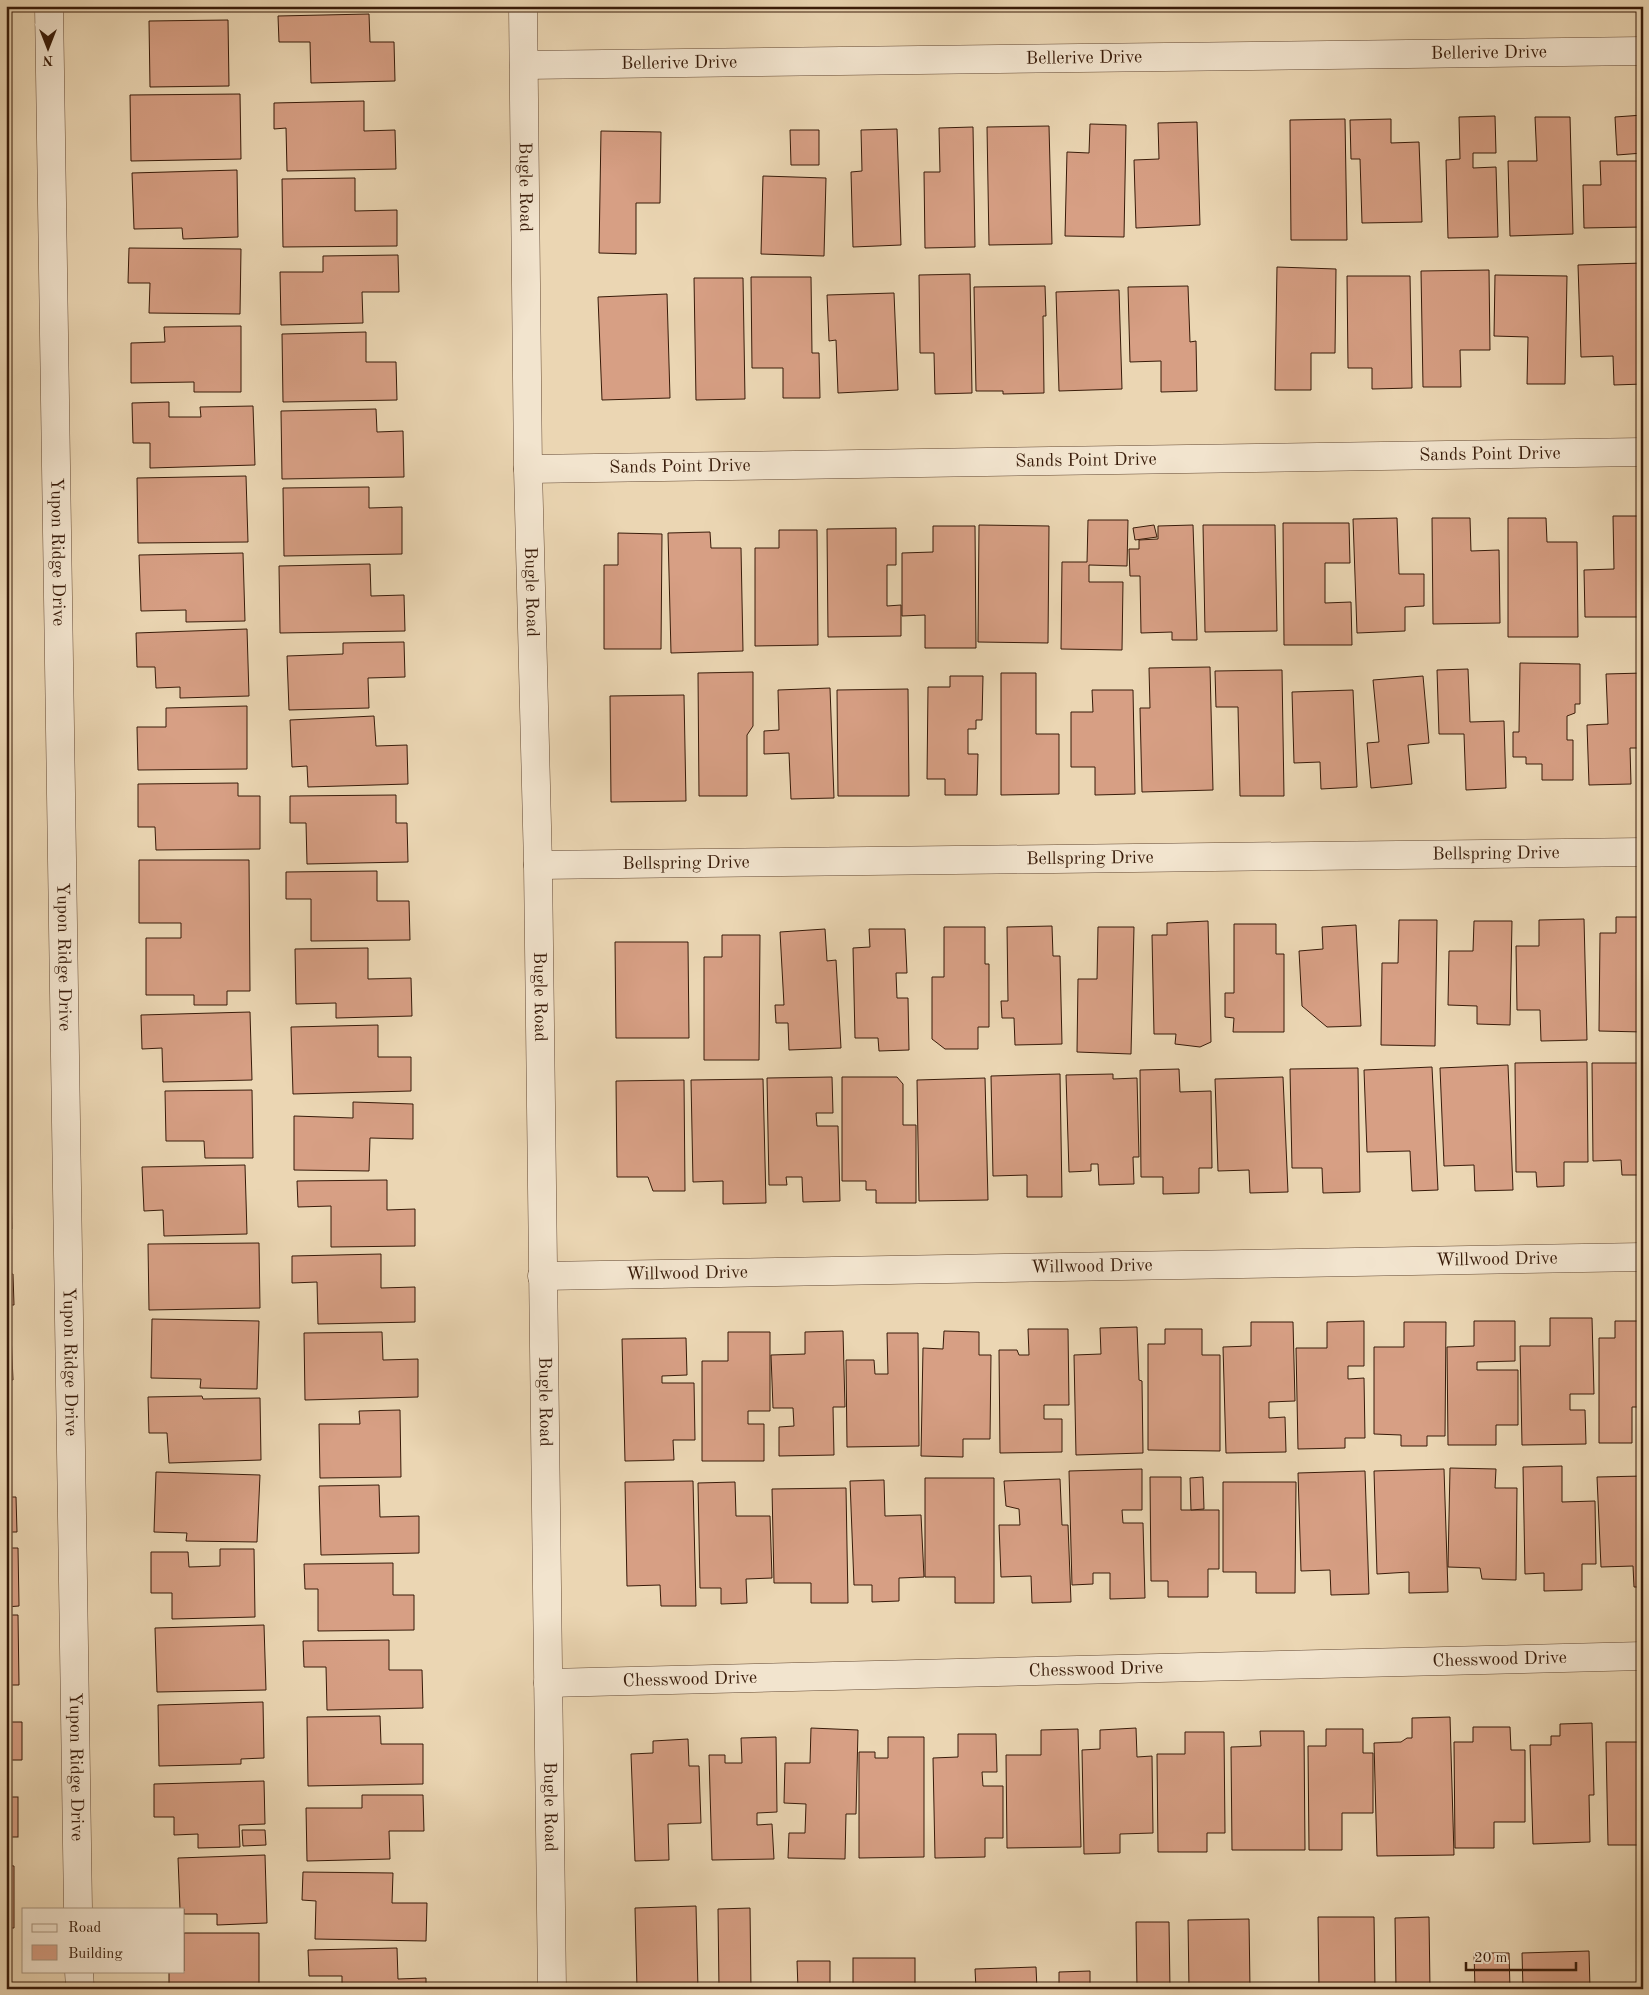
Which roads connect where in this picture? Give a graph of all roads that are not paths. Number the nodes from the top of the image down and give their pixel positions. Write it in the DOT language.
graph roads {
  1 [pos="49,6"];
  2 [pos="523,6"];
  3 [pos="1643,52"];
  4 [pos="524,65"];
  5 [pos="1643,452"];
  6 [pos="528,469"];
  7 [pos="1643,852"];
  8 [pos="538,865"];
  9 [pos="1643,1257"];
  10 [pos="542,1276"];
  11 [pos="1643,1656"];
  12 [pos="548,1683"];
  13 [pos="78,1908"];
  14 [pos="79,1972"];
  15 [pos="80,1989"];
  16 [pos="552,1989"];
  1 -- 13 [label="street, Yupon Ridge Drive"];
  2 -- 4 [label="street, Bugle Road"];
  3 -- 4 [label="street, Bellerive Drive"];
  4 -- 6 [label="street, Bugle Road"];
  5 -- 6 [label="street, Sands Point Drive"];
  6 -- 8 [label="street, Bugle Road"];
  7 -- 8 [label="street, Bellspring Drive"];
  8 -- 10 [label="street, Bugle Road"];
  9 -- 10 [label="street, Willwood Drive"];
  10 -- 12 [label="street, Bugle Road"];
  11 -- 12 [label="street, Chesswood Drive"];
  12 -- 16 [label="street, Bugle Road"];
  14 -- 15 [label="street"];
}
